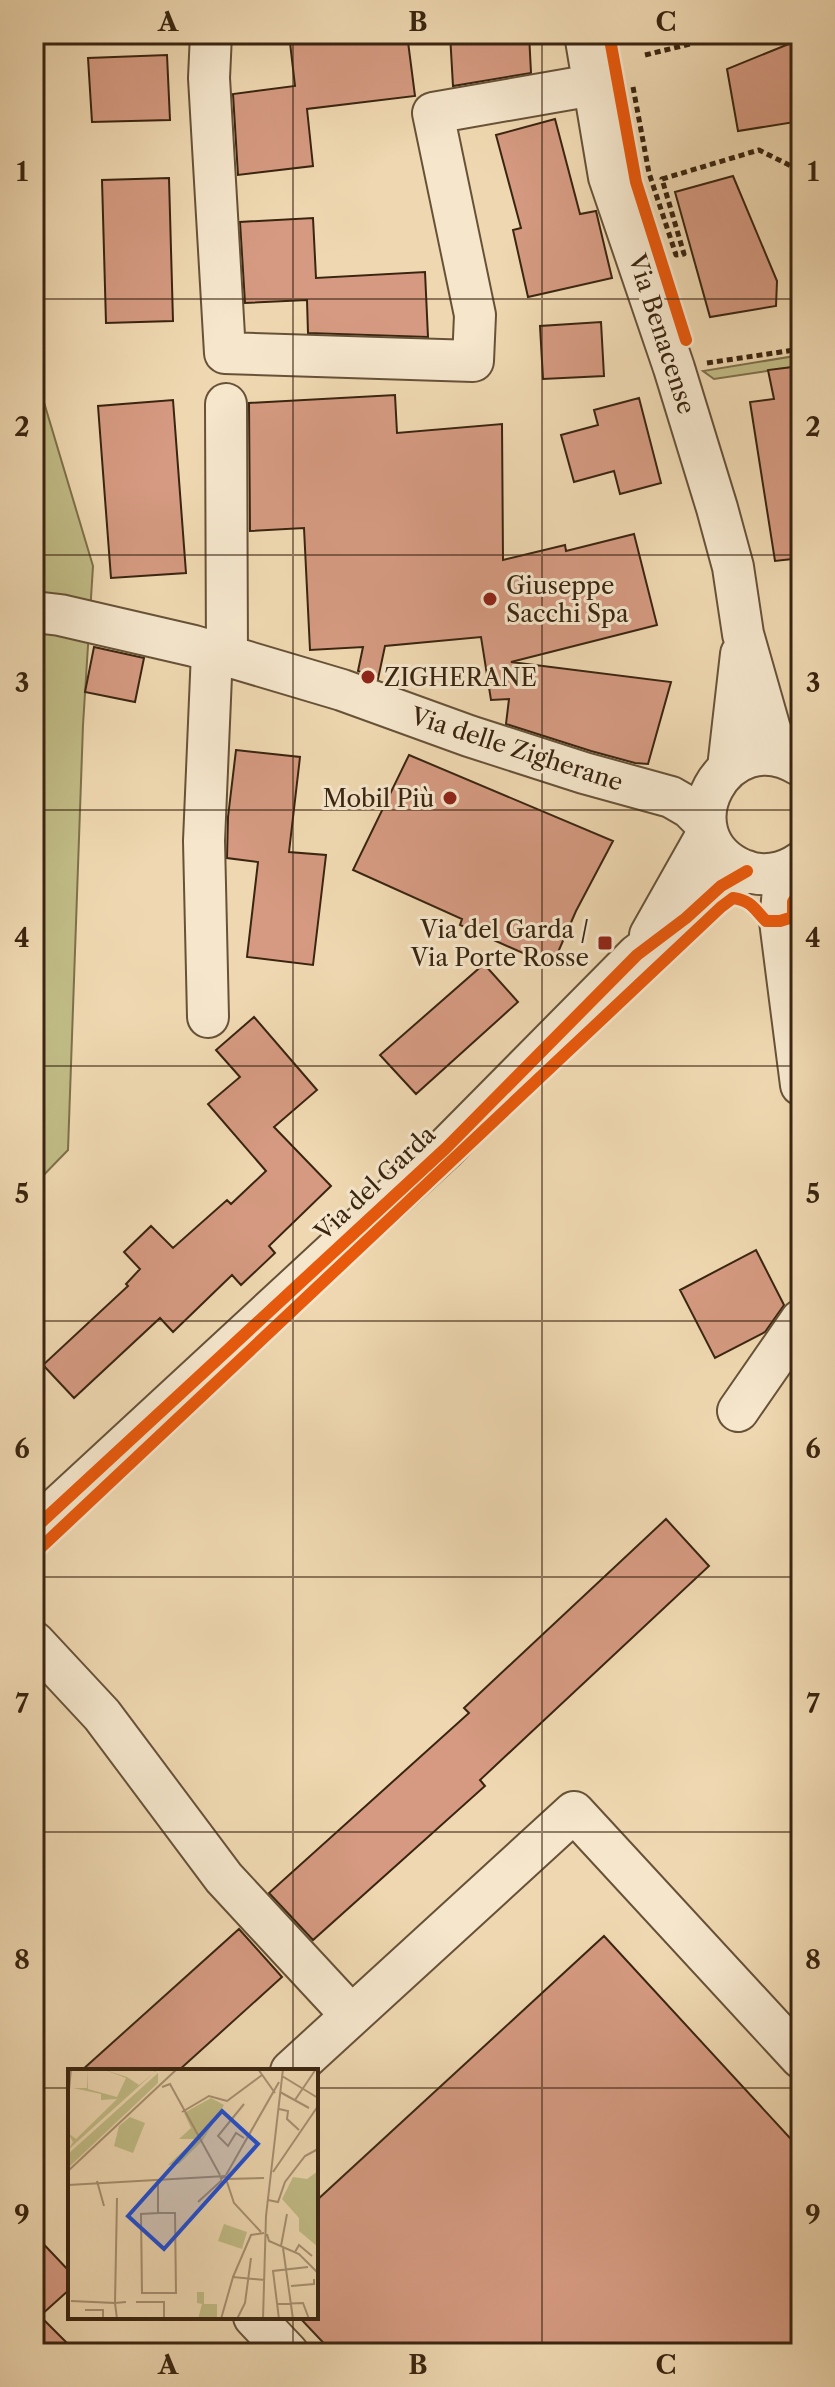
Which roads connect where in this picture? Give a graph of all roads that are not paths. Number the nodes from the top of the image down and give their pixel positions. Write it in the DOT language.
graph roads {
  1 [pos="211,34"];
  2 [pos="585,34"];
  3 [pos="593,85"];
  4 [pos="226,404"];
  5 [pos="34,612"];
  6 [pos="743,634"];
  7 [pos="220,654"];
  8 [pos="796,764"];
  9 [pos="713,804"];
  10 [pos="773,869"];
  11 [pos="637,955"];
  12 [pos="208,1017"];
  13 [pos="801,1085"];
  14 [pos="801,1320"];
  15 [pos="738,1411"];
  16 [pos="34,1529"];
  17 [pos="34,1642"];
  18 [pos="351,2015"];
  19 [pos="801,2058"];
  20 [pos="293,2069"];
  21 [pos="256,2319"];
  22 [pos="288,2353"];
  1 -- 3 [label="street"];
  2 -- 3 [label="street, Via Benacense"];
  3 -- 6 [label="street, Via Benacense"];
  4 -- 7 [label="street"];
  5 -- 7 [label="street, Via delle Zigherane"];
  6 -- 8 [label="street"];
  6 -- 9 [label="street"];
  7 -- 9 [label="street, Via delle Zigherane"];
  7 -- 12 [label="street"];
  8 -- 9 [label="street, Via delle Zigherane"];
  9 -- 10 [label="street"];
  9 -- 11 [label="street, Via del Garda"];
  10 -- 11 [label="street, Via del Garda"];
  10 -- 13 [label="street"];
  11 -- 16 [label="street, Via del Garda"];
  14 -- 15 [label="street"];
  17 -- 18 [label="street"];
  18 -- 19 [label="street"];
  18 -- 20 [label="street"];
  21 -- 22 [label="street"];
}
